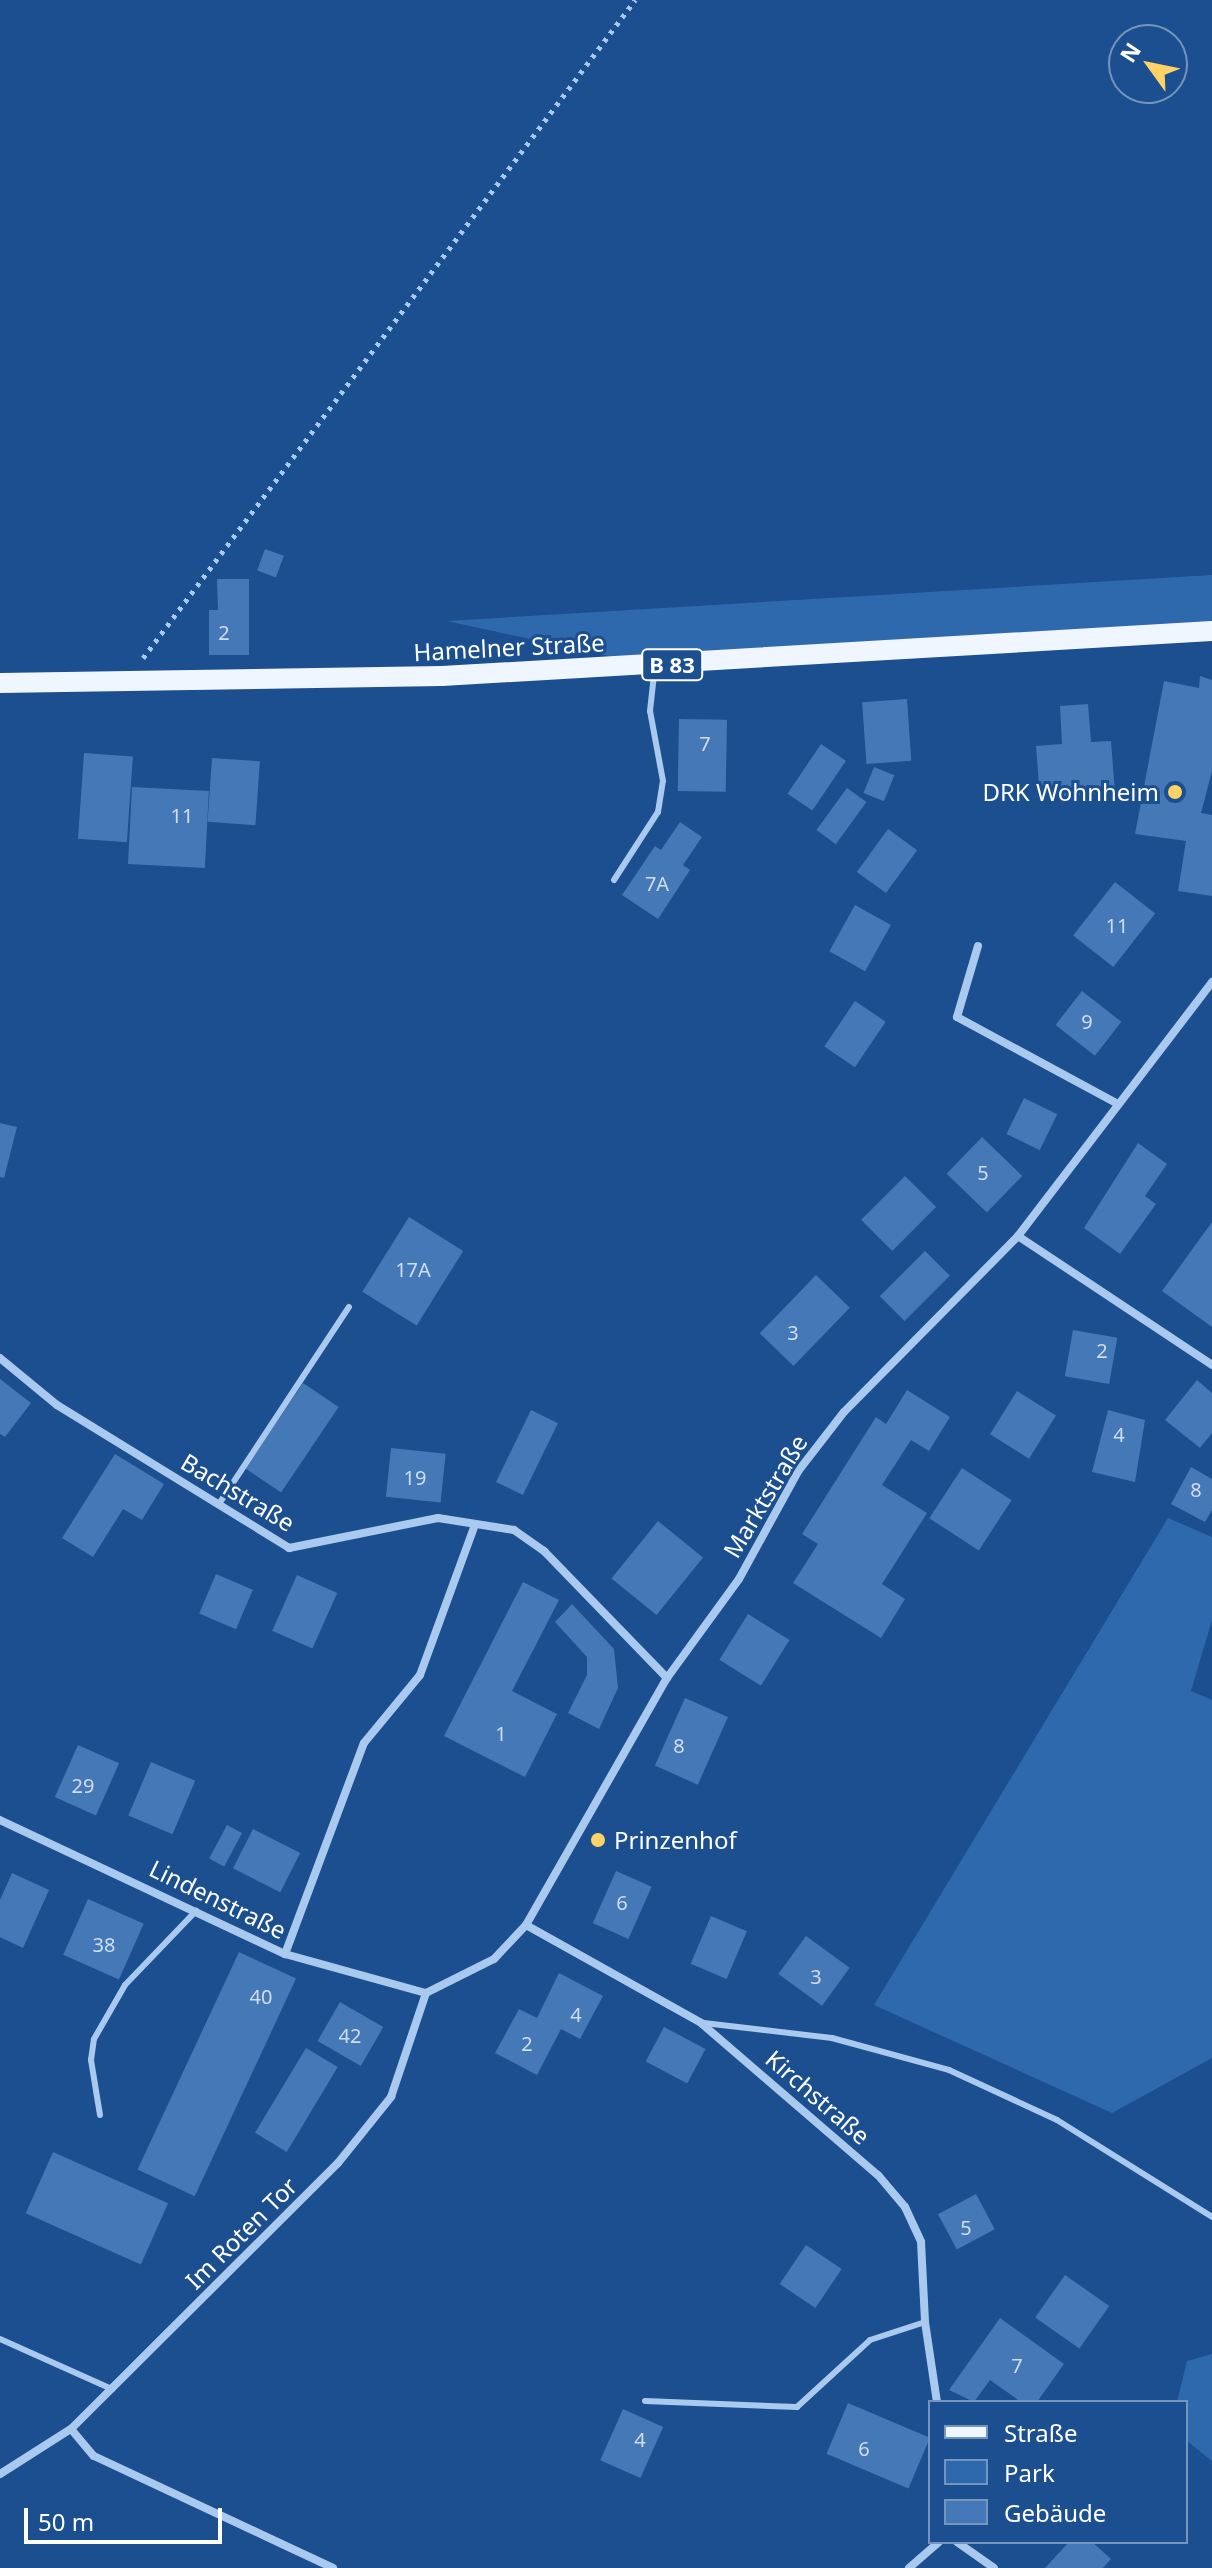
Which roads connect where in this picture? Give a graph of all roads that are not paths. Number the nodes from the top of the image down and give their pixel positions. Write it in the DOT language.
graph roads {
  1 [pos="1212,631"];
  2 [pos="655,666"];
  3 [pos="0,683"];
  4 [pos="614,880"];
  5 [pos="978,946"];
  6 [pos="1212,982"];
  7 [pos="1118,1104"];
  8 [pos="1018,1236"];
  9 [pos="349,1307"];
  10 [pos="0,1358"];
  11 [pos="1212,1365"];
  12 [pos="219,1504"];
  13 [pos="475,1525"];
  14 [pos="667,1678"];
  15 [pos="0,1820"];
  16 [pos="196,1911"];
  17 [pos="526,1925"];
  18 [pos="285,1954"];
  19 [pos="426,1993"];
  20 [pos="701,2023"];
  21 [pos="100,2115"];
  22 [pos="1212,2217"];
  23 [pos="925,2322"];
  24 [pos="0,2339"];
  25 [pos="112,2389"];
  26 [pos="937,2400"];
  27 [pos="645,2401"];
  28 [pos="71,2429"];
  29 [pos="0,2474"];
  30 [pos="937,2544"];
  31 [pos="960,2544"];
  32 [pos="333,2568"];
  33 [pos="909,2568"];
  34 [pos="994,2568"];
  1 -- 2 [label="main road, Hamelner Straße / B 83"];
  2 -- 3 [label="main road, Hamelner Straße / B 83"];
  2 -- 4 [label="lane"];
  5 -- 7 [label="street"];
  6 -- 7 [label="street, Marktstraße"];
  7 -- 8 [label="street, Marktstraße"];
  8 -- 11 [label="street"];
  8 -- 14 [label="street, Marktstraße"];
  9 -- 12 [label="lane"];
  10 -- 12 [label="street, Bachstraße"];
  12 -- 13 [label="street, Bachstraße"];
  13 -- 14 [label="street, Bachstraße"];
  13 -- 18 [label="street"];
  14 -- 17 [label="street, Marktstraße"];
  15 -- 16 [label="street, Lindenstraße"];
  16 -- 18 [label="street, Lindenstraße"];
  16 -- 21 [label="lane"];
  17 -- 19 [label="street, Marktstraße"];
  17 -- 20 [label="street, Kirchstraße"];
  18 -- 19 [label="street, Lindenstraße"];
  19 -- 25 [label="street, Im Roten Tor"];
  20 -- 22 [label="lane"];
  20 -- 23 [label="street, Kirchstraße"];
  23 -- 26 [label="street, Kirchstraße"];
  23 -- 27 [label="lane"];
  24 -- 25 [label="lane"];
  25 -- 28 [label="street, Im Roten Tor"];
  28 -- 29 [label="street, Im Roten Tor"];
  28 -- 32 [label="street"];
  30 -- 33 [label="street"];
  31 -- 34 [label="street"];
}
